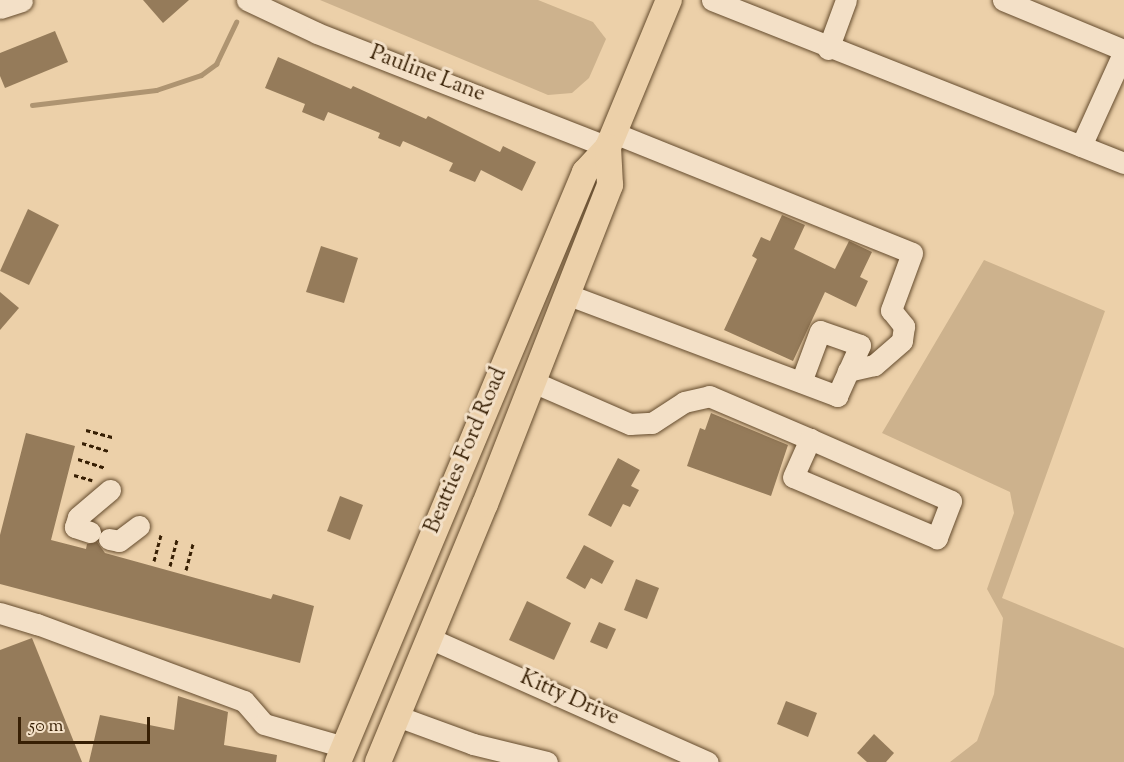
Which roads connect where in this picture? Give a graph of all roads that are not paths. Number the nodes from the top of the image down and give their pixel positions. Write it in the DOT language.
graph roads {
  1 [pos="247,0"];
  2 [pos="669,0"];
  3 [pos="712,0"];
  4 [pos="846,0"];
  5 [pos="1003,0"];
  6 [pos="22,1"];
  7 [pos="0,8"];
  8 [pos="828,49"];
  9 [pos="1124,50"];
  10 [pos="611,140"];
  11 [pos="1081,146"];
  12 [pos="1124,163"];
  13 [pos="566,294"];
  14 [pos="848,371"];
  15 [pos="531,381"];
  16 [pos="801,382"];
  17 [pos="810,439"];
  18 [pos="110,490"];
  19 [pos="140,526"];
  20 [pos="0,613"];
  21 [pos="429,638"];
  22 [pos="397,716"];
  23 [pos="341,755"];
  24 [pos="378,762"];
  25 [pos="547,762"];
  26 [pos="708,762"];
  1 -- 10 [label="street, Pauline Lane"];
  2 -- 10 [label="main road, Beatties Ford Road"];
  3 -- 8 [label="street"];
  4 -- 8 [label="street"];
  5 -- 9 [label="street"];
  6 -- 7 [label="street"];
  8 -- 11 [label="street"];
  9 -- 11 [label="street"];
  10 -- 13 [label="main road, Beatties Ford Road"];
  10 -- 14 [label="street, Pauline Lane"];
  10 -- 23 [label="main road, Beatties Ford Road"];
  11 -- 12 [label="street"];
  13 -- 15 [label="main road, Beatties Ford Road"];
  13 -- 16 [label="street"];
  14 -- 16 [label="street"];
  14 -- 16 [label="street"];
  15 -- 17 [label="street"];
  15 -- 21 [label="main road, Beatties Ford Road"];
  17 -- 17 [label="street"];
  18 -- 19 [label="street"];
  20 -- 23 [label="street"];
  21 -- 22 [label="main road, Beatties Ford Road"];
  21 -- 26 [label="street, Kitty Drive"];
  22 -- 24 [label="main road, Beatties Ford Road"];
  22 -- 25 [label="street"];
}
